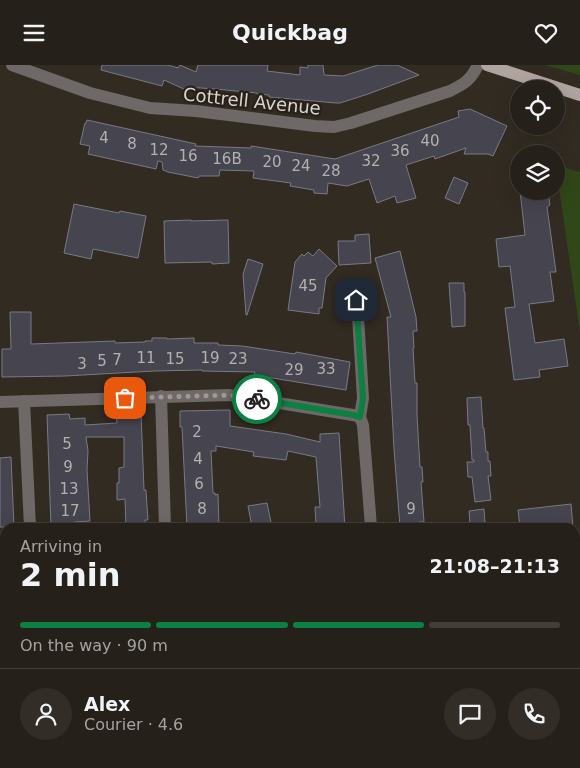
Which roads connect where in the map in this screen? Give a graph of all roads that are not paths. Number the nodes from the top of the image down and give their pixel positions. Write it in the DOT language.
graph roads {
  1 [pos="12,65"];
  2 [pos="478,65"];
  3 [pos="487,65"];
  4 [pos="580,95"];
  5 [pos="356,300"];
  6 [pos="160,397"];
  7 [pos="24,401"];
  8 [pos="0,402"];
  9 [pos="360,417"];
  10 [pos="30,523"];
  11 [pos="166,523"];
  12 [pos="371,523"];
  1 -- 2 [label="street, Cottrell Avenue"];
  3 -- 4 [label="main road"];
  5 -- 9 [label="street"];
  6 -- 7 [label="street"];
  6 -- 9 [label="street"];
  6 -- 11 [label="street"];
  7 -- 8 [label="street"];
  7 -- 10 [label="street"];
  9 -- 12 [label="street"];
}
